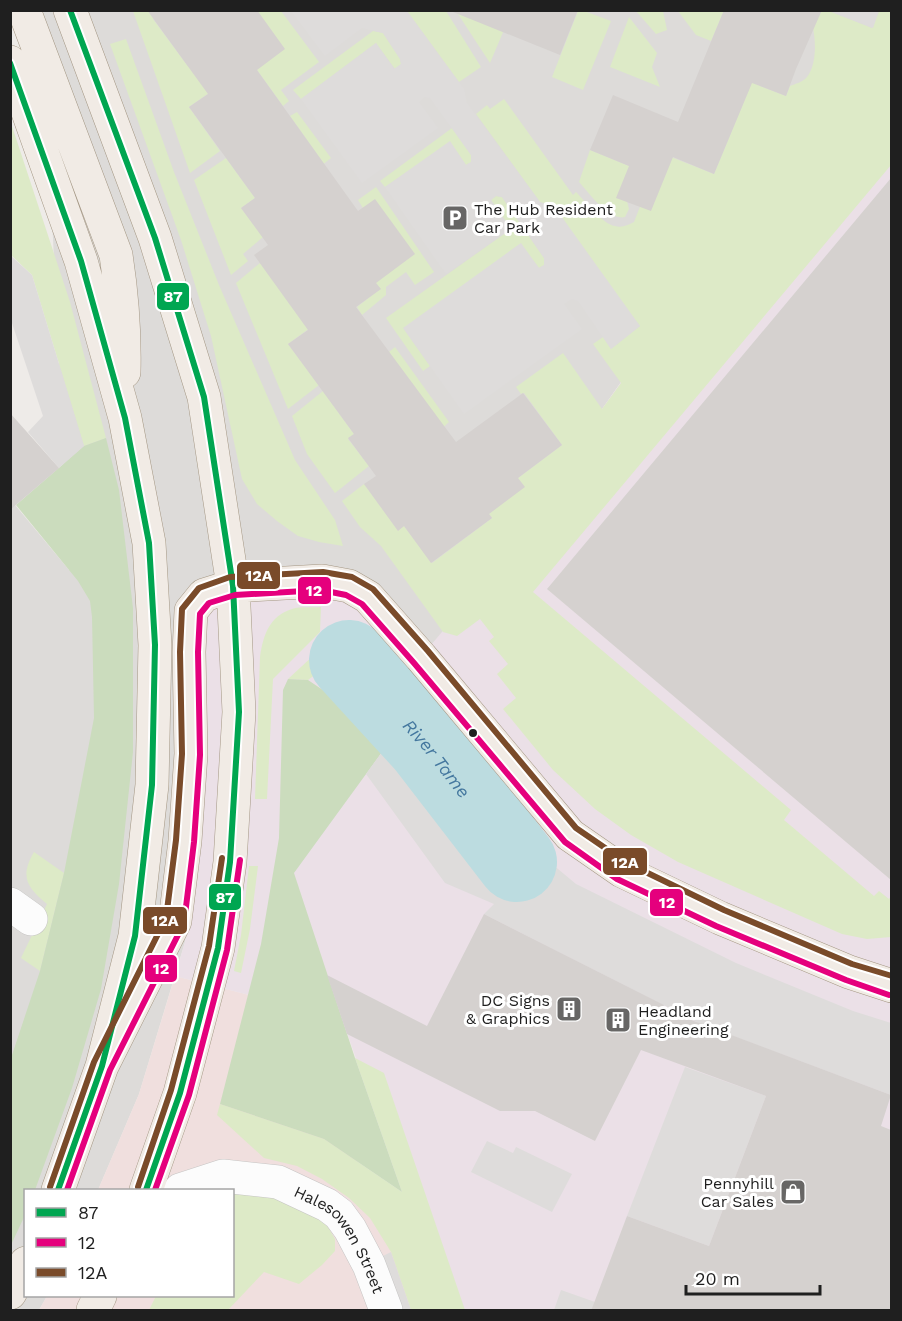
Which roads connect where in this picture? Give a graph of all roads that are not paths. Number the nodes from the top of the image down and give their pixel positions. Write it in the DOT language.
graph roads {
  1 [pos="24,10"];
  2 [pos="70,10"];
  3 [pos="10,62"];
  4 [pos="124,416"];
  5 [pos="232,586"];
  6 [pos="891,986"];
  7 [pos="102,1066"];
  8 [pos="59,1189"];
  9 [pos="147,1189"];
  10 [pos="186,1189"];
  11 [pos="24,1267"];
  12 [pos="10,1293"];
  13 [pos="100,1297"];
  14 [pos="93,1311"];
  15 [pos="386,1311"];
  1 -- 4 [label="main road"];
  2 -- 5 [label="main road"];
  3 -- 4 [label="main road"];
  4 -- 7 [label="main road"];
  5 -- 6 [label="main road"];
  5 -- 7 [label="main road"];
  5 -- 9 [label="main road"];
  7 -- 8 [label="main road"];
  10 -- 15 [label="street, Halesowen Street"];
  11 -- 12 [label="main road"];
  13 -- 14 [label="main road"];
}
